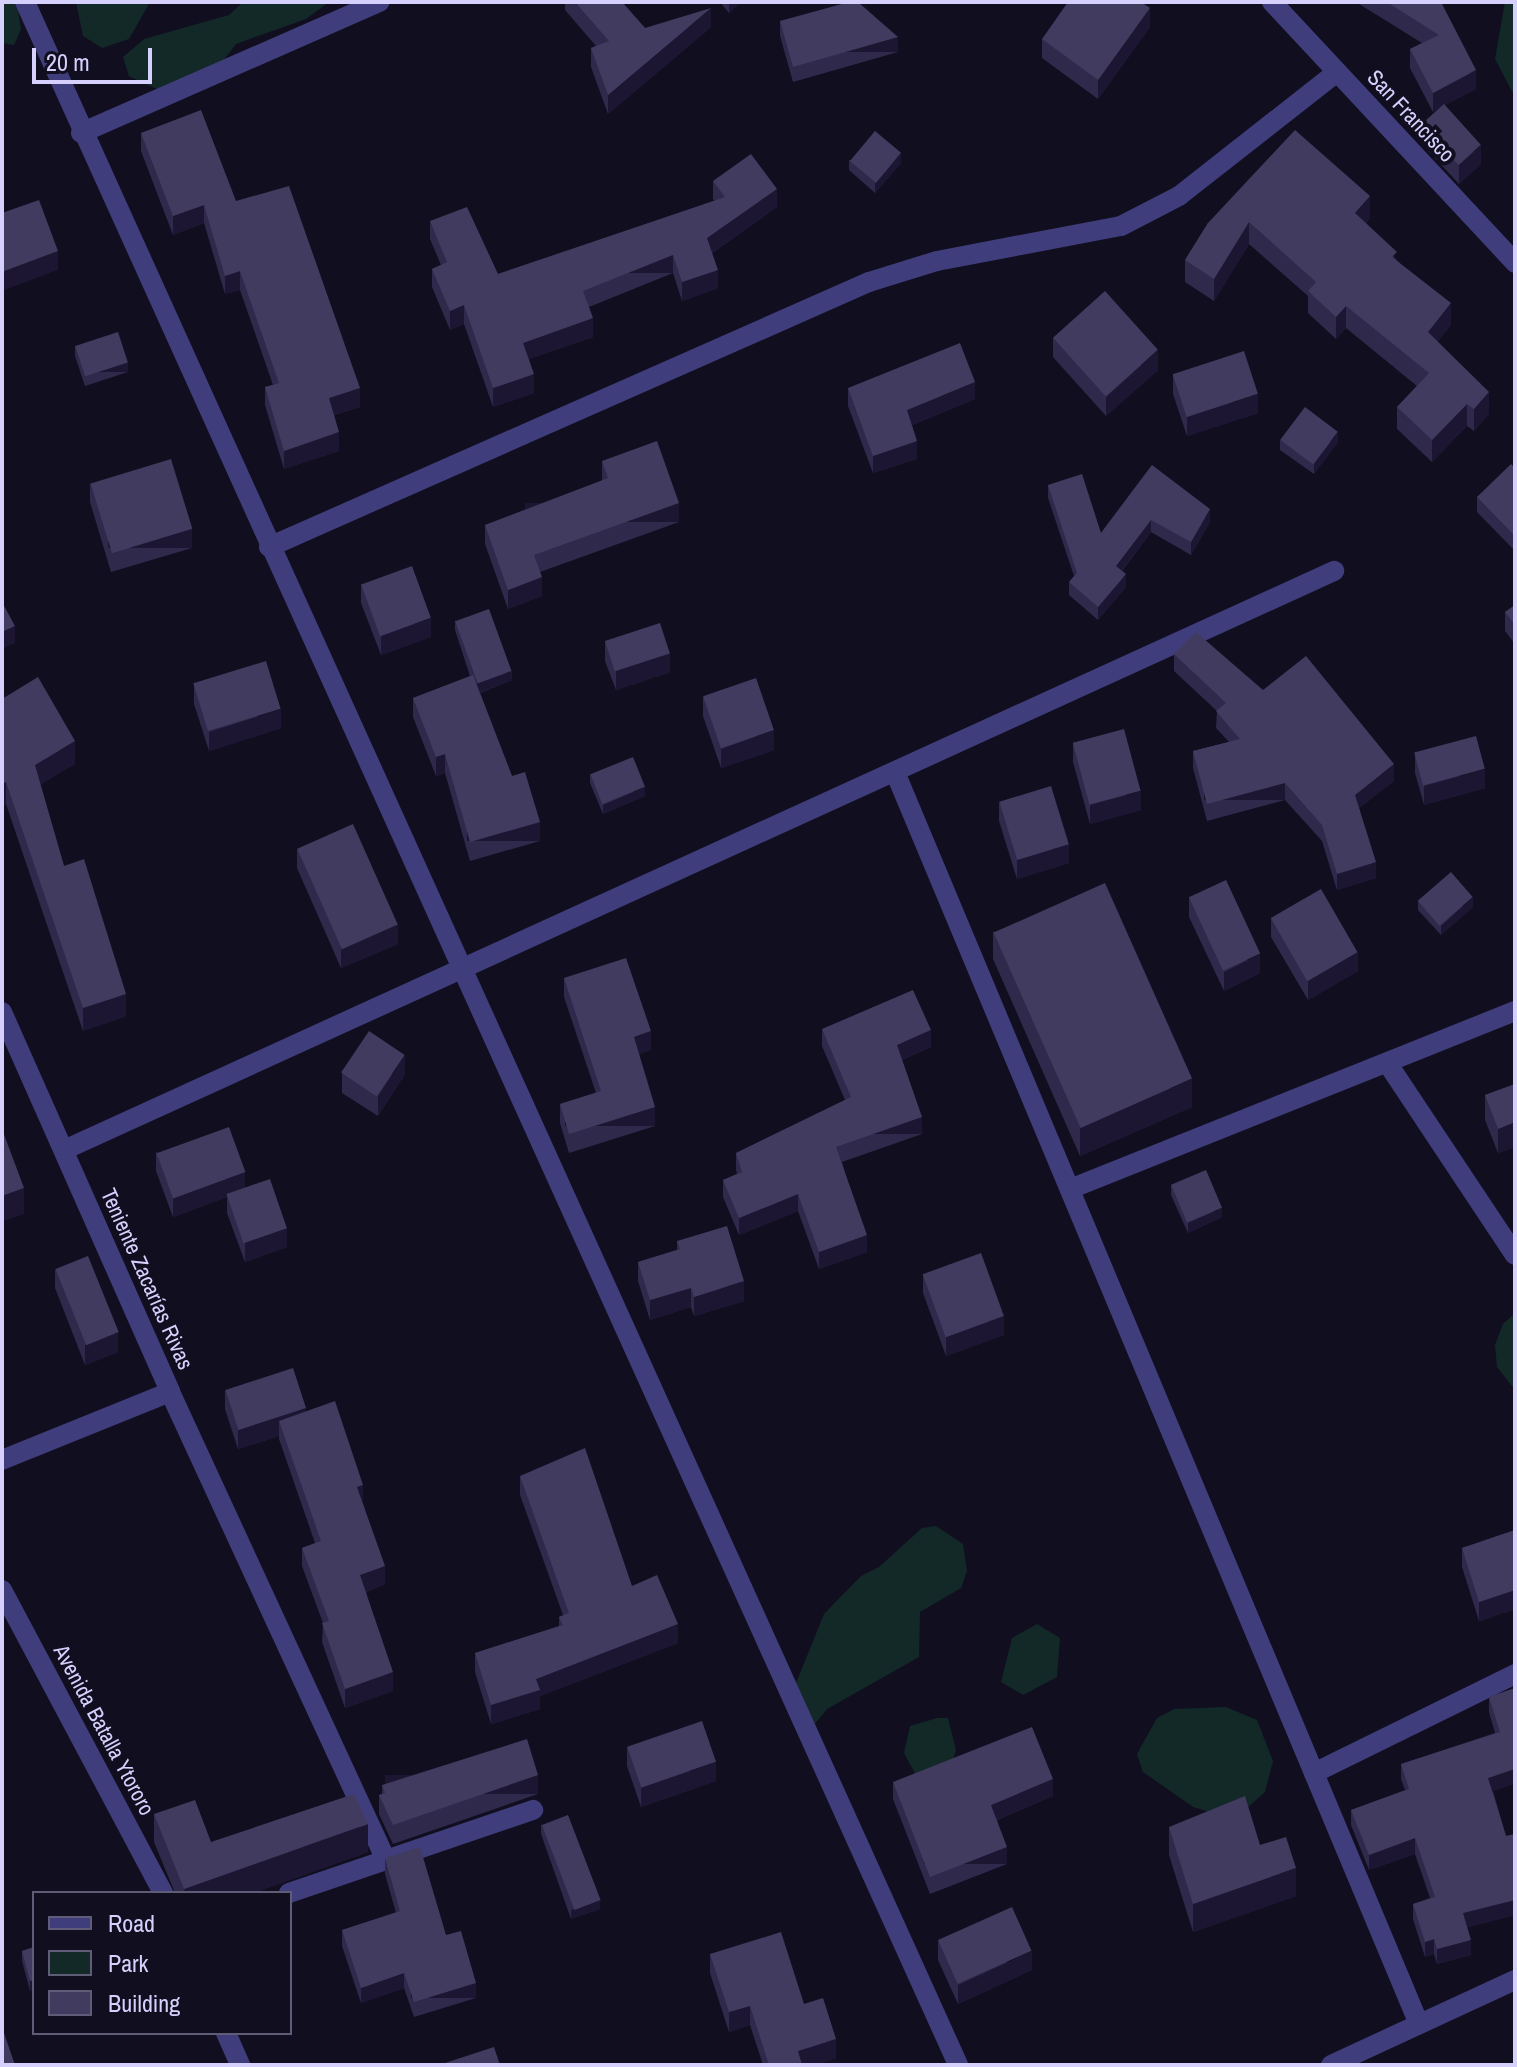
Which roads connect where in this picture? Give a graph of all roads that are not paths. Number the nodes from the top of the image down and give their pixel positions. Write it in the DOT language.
graph roads {
  1 [pos="25,2"];
  2 [pos="380,2"];
  3 [pos="1272,2"];
  4 [pos="1337,72"];
  5 [pos="81,133"];
  6 [pos="1515,263"];
  7 [pos="269,547"];
  8 [pos="1334,571"];
  9 [pos="895,772"];
  10 [pos="462,969"];
  11 [pos="1515,1011"];
  12 [pos="2,1012"];
  13 [pos="1388,1064"];
  14 [pos="64,1150"];
  15 [pos="1070,1189"];
  16 [pos="1515,1255"];
  17 [pos="170,1392"];
  18 [pos="2,1460"];
  19 [pos="2,1590"];
  20 [pos="1515,1674"];
  21 [pos="1314,1773"];
  22 [pos="533,1810"];
  23 [pos="385,1858"];
  24 [pos="162,1891"];
  25 [pos="292,1892"];
  26 [pos="1515,1980"];
  27 [pos="1419,2024"];
  28 [pos="227,2035"];
  29 [pos="240,2065"];
  30 [pos="958,2065"];
  31 [pos="1331,2065"];
  1 -- 5 [label="street"];
  2 -- 5 [label="street"];
  3 -- 4 [label="street, San Francisco"];
  4 -- 6 [label="street, San Francisco"];
  4 -- 7 [label="street"];
  5 -- 7 [label="street"];
  7 -- 10 [label="street"];
  8 -- 9 [label="street"];
  9 -- 10 [label="street"];
  9 -- 15 [label="street"];
  10 -- 14 [label="street"];
  10 -- 30 [label="street"];
  11 -- 13 [label="street"];
  12 -- 14 [label="street, Teniente Zacarías Rivas"];
  13 -- 15 [label="street"];
  13 -- 16 [label="street"];
  14 -- 17 [label="street, Teniente Zacarías Rivas"];
  15 -- 21 [label="street"];
  17 -- 18 [label="street, Teniente Zacarías Rivas"];
  17 -- 23 [label="street"];
  19 -- 24 [label="street, Avenida Batalla Ytororo"];
  20 -- 21 [label="street"];
  21 -- 27 [label="street"];
  22 -- 23 [label="street"];
  23 -- 25 [label="street"];
  26 -- 27 [label="street"];
  27 -- 31 [label="street"];
  28 -- 29 [label="street"];
}
